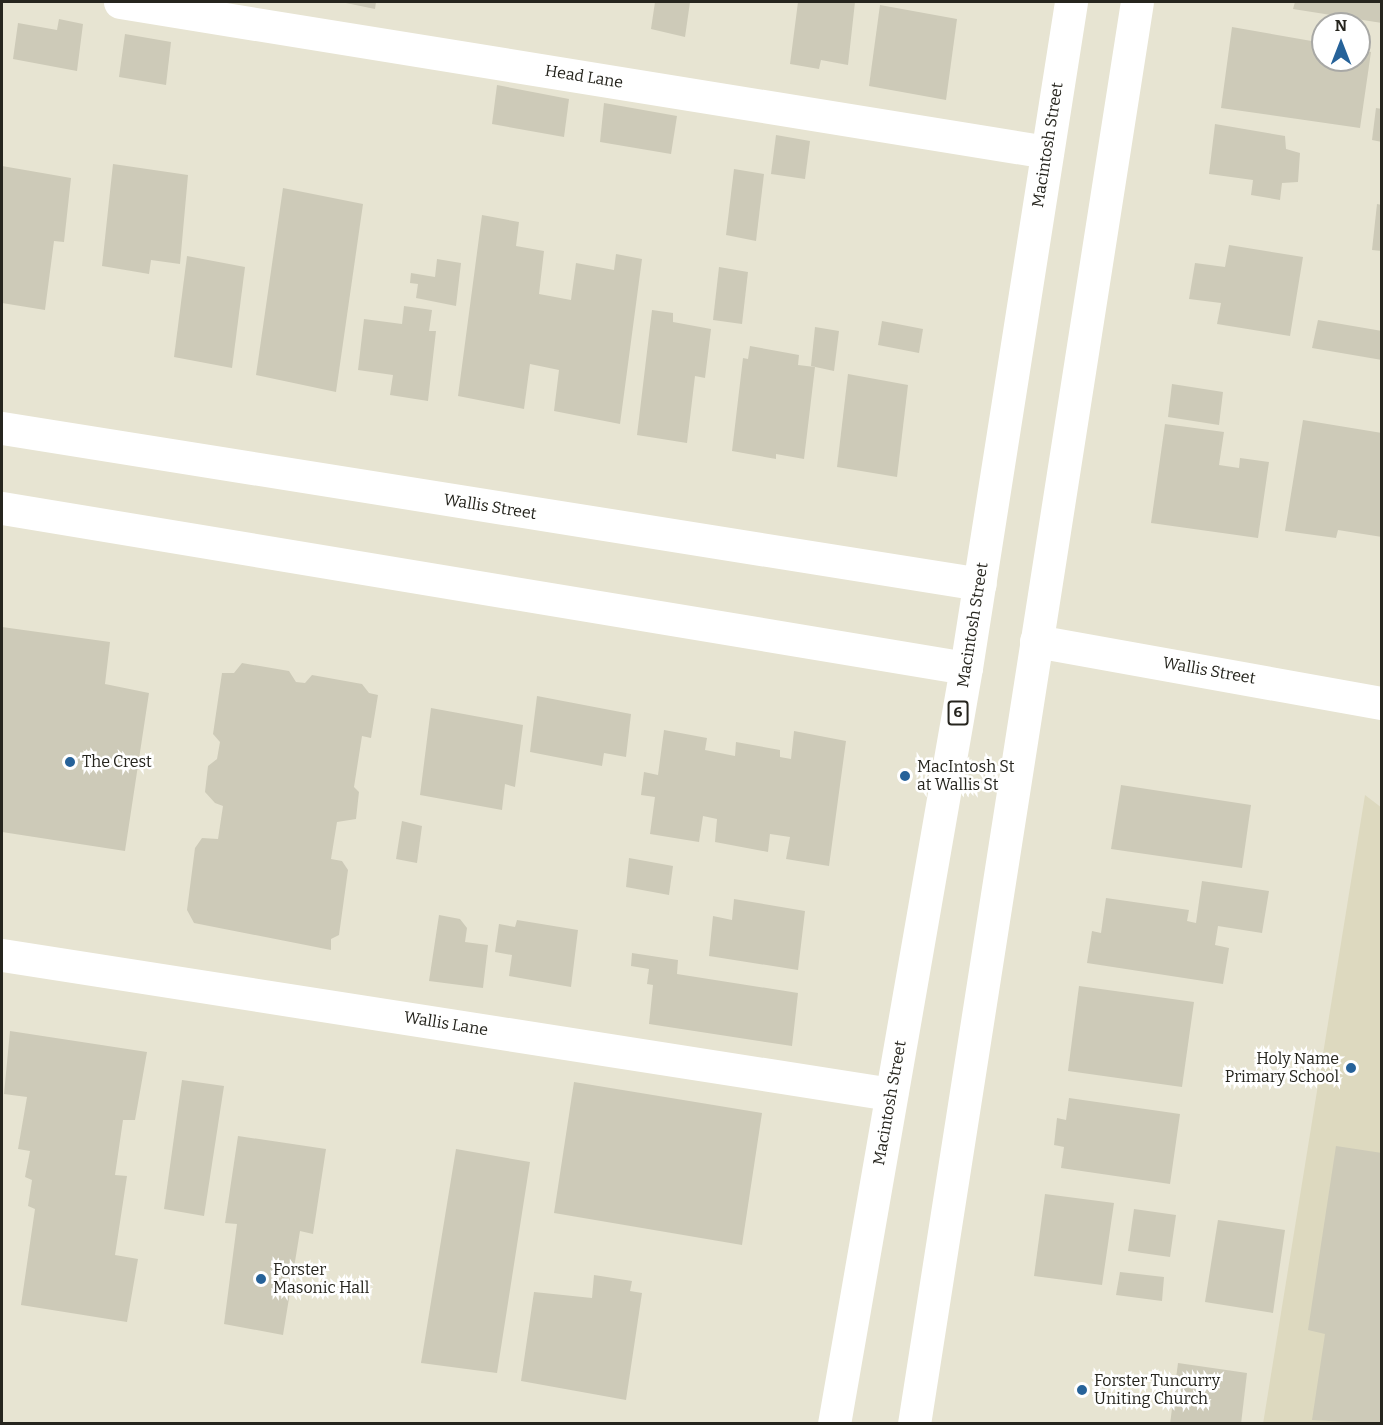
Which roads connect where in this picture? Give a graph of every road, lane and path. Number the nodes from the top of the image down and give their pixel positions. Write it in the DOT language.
graph roads {
  1 [pos="120,2"];
  2 [pos="1071,2"];
  3 [pos="1137,2"];
  4 [pos="1047,152"];
  5 [pos="2,428"];
  6 [pos="2,508"];
  7 [pos="980,584"];
  8 [pos="1036,641"];
  9 [pos="966,668"];
  10 [pos="1382,703"];
  11 [pos="2,955"];
  12 [pos="891,1094"];
  13 [pos="834,1424"];
  14 [pos="914,1424"];
  1 -- 4 [label="main road, Head Lane"];
  2 -- 4 [label="main road, Macintosh Street / 6"];
  3 -- 8 [label="main road"];
  4 -- 7 [label="main road, Macintosh Street / 6"];
  5 -- 7 [label="main road, Wallis Street"];
  6 -- 9 [label="main road"];
  7 -- 9 [label="main road, Macintosh Street / 6"];
  8 -- 10 [label="main road, Wallis Street"];
  8 -- 14 [label="main road"];
  9 -- 12 [label="main road, Macintosh Street / 6"];
  11 -- 12 [label="main road, Wallis Lane"];
  12 -- 13 [label="main road, Macintosh Street / 6"];
}
